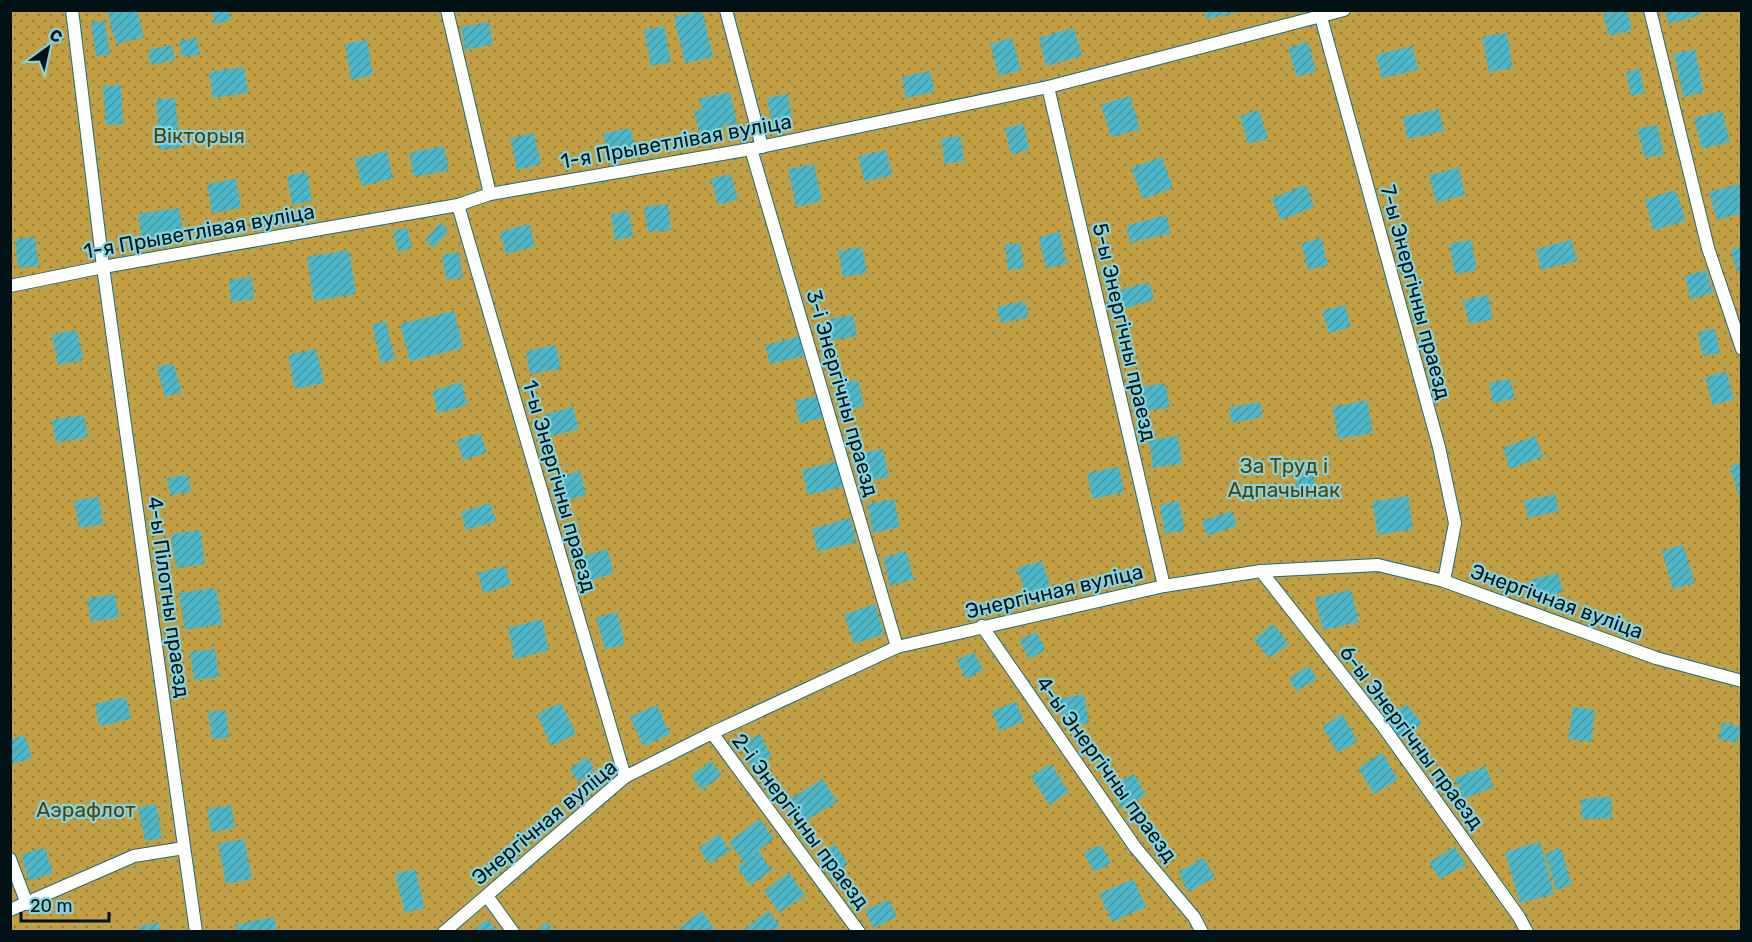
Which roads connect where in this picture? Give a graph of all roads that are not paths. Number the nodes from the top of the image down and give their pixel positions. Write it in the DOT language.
graph roads {
  1 [pos="72,10"];
  2 [pos="447,10"];
  3 [pos="726,10"];
  4 [pos="1344,10"];
  5 [pos="1650,10"];
  6 [pos="1319,14"];
  7 [pos="1048,87"];
  8 [pos="756,148"];
  9 [pos="490,194"];
  10 [pos="458,205"];
  11 [pos="103,267"];
  12 [pos="10,286"];
  13 [pos="1742,349"];
  14 [pos="1261,570"];
  15 [pos="1444,581"];
  16 [pos="1164,586"];
  17 [pos="982,626"];
  18 [pos="897,647"];
  19 [pos="1742,681"];
  20 [pos="712,734"];
  21 [pos="625,777"];
  22 [pos="184,848"];
  23 [pos="10,859"];
  24 [pos="487,896"];
  25 [pos="27,904"];
  26 [pos="10,910"];
  27 [pos="196,932"];
  28 [pos="444,932"];
  29 [pos="513,932"];
  30 [pos="859,932"];
  31 [pos="1202,932"];
  32 [pos="1527,932"];
  1 -- 11 [label="lane, 4-ы Пілотны праезд"];
  2 -- 9 [label="lane"];
  3 -- 8 [label="lane, 3-і Энергічны праезд"];
  4 -- 6 [label="lane, 1-я Прыветлівая вуліца"];
  5 -- 13 [label="lane"];
  6 -- 7 [label="lane, 1-я Прыветлівая вуліца"];
  6 -- 15 [label="lane, 7-ы Энергічны праезд"];
  7 -- 8 [label="lane, 1-я Прыветлівая вуліца"];
  7 -- 16 [label="lane, 5-ы Энергічны праезд"];
  8 -- 9 [label="lane, 1-я Прыветлівая вуліца"];
  8 -- 18 [label="lane, 3-і Энергічны праезд"];
  9 -- 10 [label="lane, 1-я Прыветлівая вуліца"];
  10 -- 11 [label="lane, 1-я Прыветлівая вуліца"];
  10 -- 21 [label="lane, 1-ы Энергічны праезд"];
  11 -- 12 [label="lane, 1-я Прыветлівая вуліца"];
  11 -- 22 [label="lane, 4-ы Пілотны праезд"];
  14 -- 15 [label="lane, Энергічная вуліца"];
  14 -- 16 [label="lane, Энергічная вуліца"];
  14 -- 32 [label="lane, 6-ы Энергічны праезд"];
  15 -- 19 [label="lane, Энергічная вуліца"];
  16 -- 17 [label="lane, Энергічная вуліца"];
  17 -- 18 [label="lane, Энергічная вуліца"];
  17 -- 31 [label="lane, 4-ы Энергічны праезд"];
  18 -- 20 [label="lane, Энергічная вуліца"];
  20 -- 21 [label="lane, Энергічная вуліца"];
  20 -- 30 [label="lane, 2-і Энергічны праезд"];
  21 -- 24 [label="lane, Энергічная вуліца"];
  22 -- 25 [label="lane"];
  22 -- 27 [label="lane, 4-ы Пілотны праезд"];
  23 -- 25 [label="lane"];
  24 -- 28 [label="lane, Энергічная вуліца"];
  24 -- 29 [label="lane"];
  25 -- 26 [label="lane"];
}
